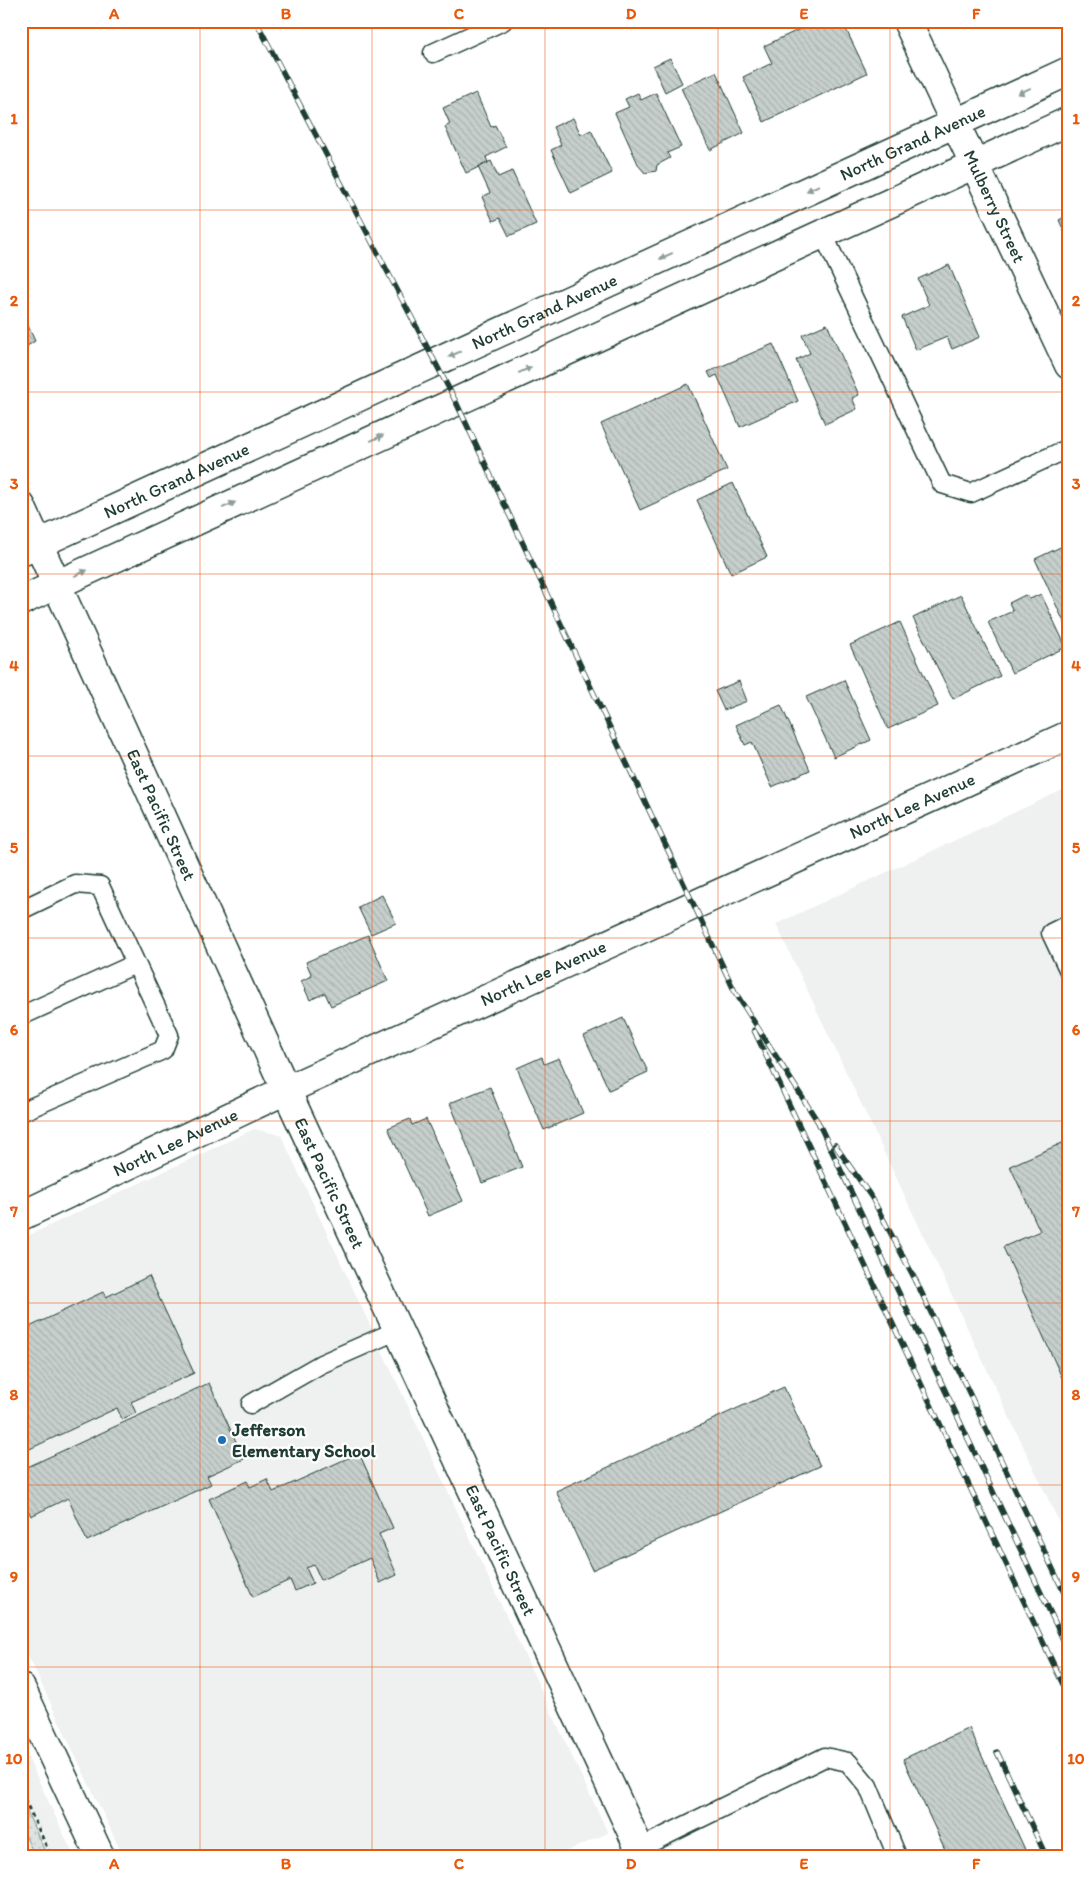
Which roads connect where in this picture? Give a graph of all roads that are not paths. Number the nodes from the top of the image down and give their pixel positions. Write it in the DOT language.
graph roads {
  1 [pos="503,21"];
  2 [pos="907,21"];
  3 [pos="433,53"];
  4 [pos="1069,71"];
  5 [pos="1069,121"];
  6 [pos="954,123"];
  7 [pos="973,165"];
  8 [pos="823,234"];
  9 [pos="1069,366"];
  10 [pos="1069,448"];
  11 [pos="21,506"];
  12 [pos="30,548"];
  13 [pos="56,584"];
  14 [pos="21,600"];
  15 [pos="1069,735"];
  16 [pos="21,910"];
  17 [pos="1069,924"];
  18 [pos="135,964"];
  19 [pos="1069,971"];
  20 [pos="21,1016"];
  21 [pos="286,1090"];
  22 [pos="21,1112"];
  23 [pos="21,1216"];
  24 [pos="398,1330"];
  25 [pos="251,1404"];
  26 [pos="21,1688"];
  27 [pos="642,1852"];
  28 [pos="100,1856"];
  29 [pos="897,1856"];
  1 -- 3 [label="lane"];
  2 -- 6 [label="street, Mulberry Street"];
  4 -- 6 [label="street, North Grand Avenue, one-way"];
  5 -- 7 [label="street"];
  6 -- 7 [label="street, Mulberry Street"];
  6 -- 12 [label="street, North Grand Avenue, one-way"];
  7 -- 8 [label="street"];
  7 -- 9 [label="street, Mulberry Street"];
  8 -- 10 [label="lane"];
  13 -- 8 [label="street, one-way"];
  11 -- 12 [label="street, East Pacific Street"];
  12 -- 13 [label="street, East Pacific Street"];
  13 -- 14 [label="street"];
  13 -- 21 [label="street, East Pacific Street"];
  15 -- 21 [label="street, North Lee Avenue"];
  16 -- 18 [label="lane"];
  17 -- 19 [label="lane"];
  18 -- 20 [label="lane"];
  18 -- 22 [label="lane"];
  21 -- 23 [label="street, North Lee Avenue"];
  21 -- 24 [label="street, East Pacific Street"];
  24 -- 25 [label="lane"];
  24 -- 27 [label="street, East Pacific Street"];
  26 -- 28 [label="street"];
  27 -- 29 [label="lane"];
}
